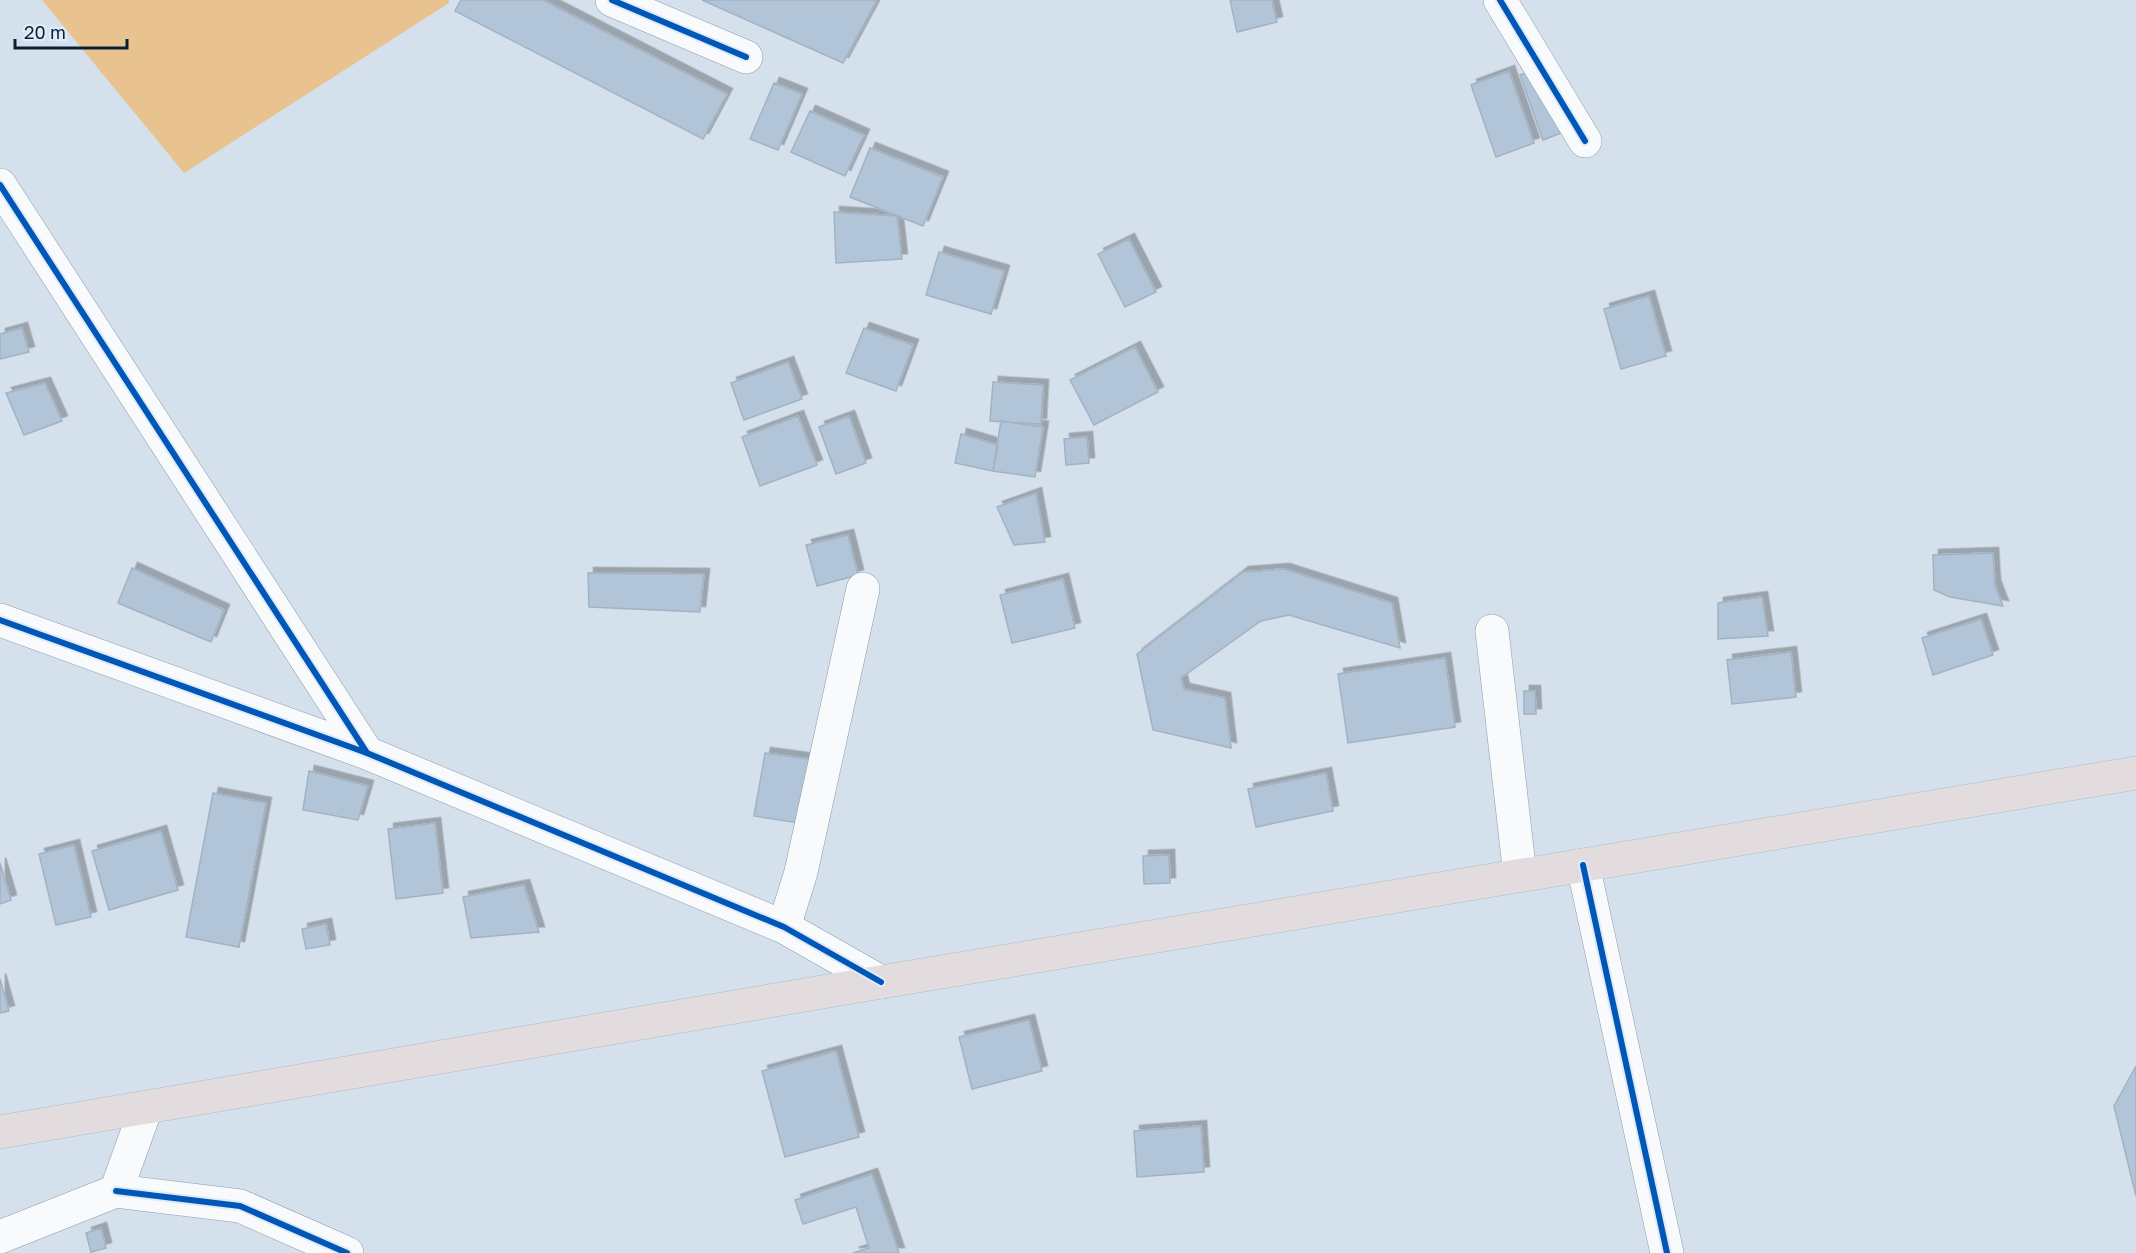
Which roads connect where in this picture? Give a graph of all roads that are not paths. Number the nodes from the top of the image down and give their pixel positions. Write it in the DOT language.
graph roads {
  1 [pos="612,0"];
  2 [pos="1500,0"];
  3 [pos="746,57"];
  4 [pos="1585,141"];
  5 [pos="0,185"];
  6 [pos="863,589"];
  7 [pos="0,620"];
  8 [pos="1492,631"];
  9 [pos="367,753"];
  10 [pos="2136,773"];
  11 [pos="1583,865"];
  12 [pos="1520,875"];
  13 [pos="784,927"];
  14 [pos="881,982"];
  15 [pos="146,1108"];
  16 [pos="0,1132"];
  17 [pos="116,1191"];
  18 [pos="0,1237"];
  19 [pos="347,1253"];
  20 [pos="1667,1253"];
  1 -- 3 [label="street"];
  2 -- 4 [label="street"];
  5 -- 9 [label="street"];
  6 -- 13 [label="street"];
  7 -- 9 [label="street"];
  8 -- 12 [label="street"];
  9 -- 13 [label="street"];
  10 -- 11 [label="highway"];
  11 -- 12 [label="highway"];
  11 -- 20 [label="street"];
  12 -- 14 [label="highway"];
  13 -- 14 [label="street"];
  14 -- 15 [label="highway"];
  15 -- 16 [label="highway"];
  15 -- 17 [label="street"];
  17 -- 18 [label="street"];
  17 -- 19 [label="street"];
}
